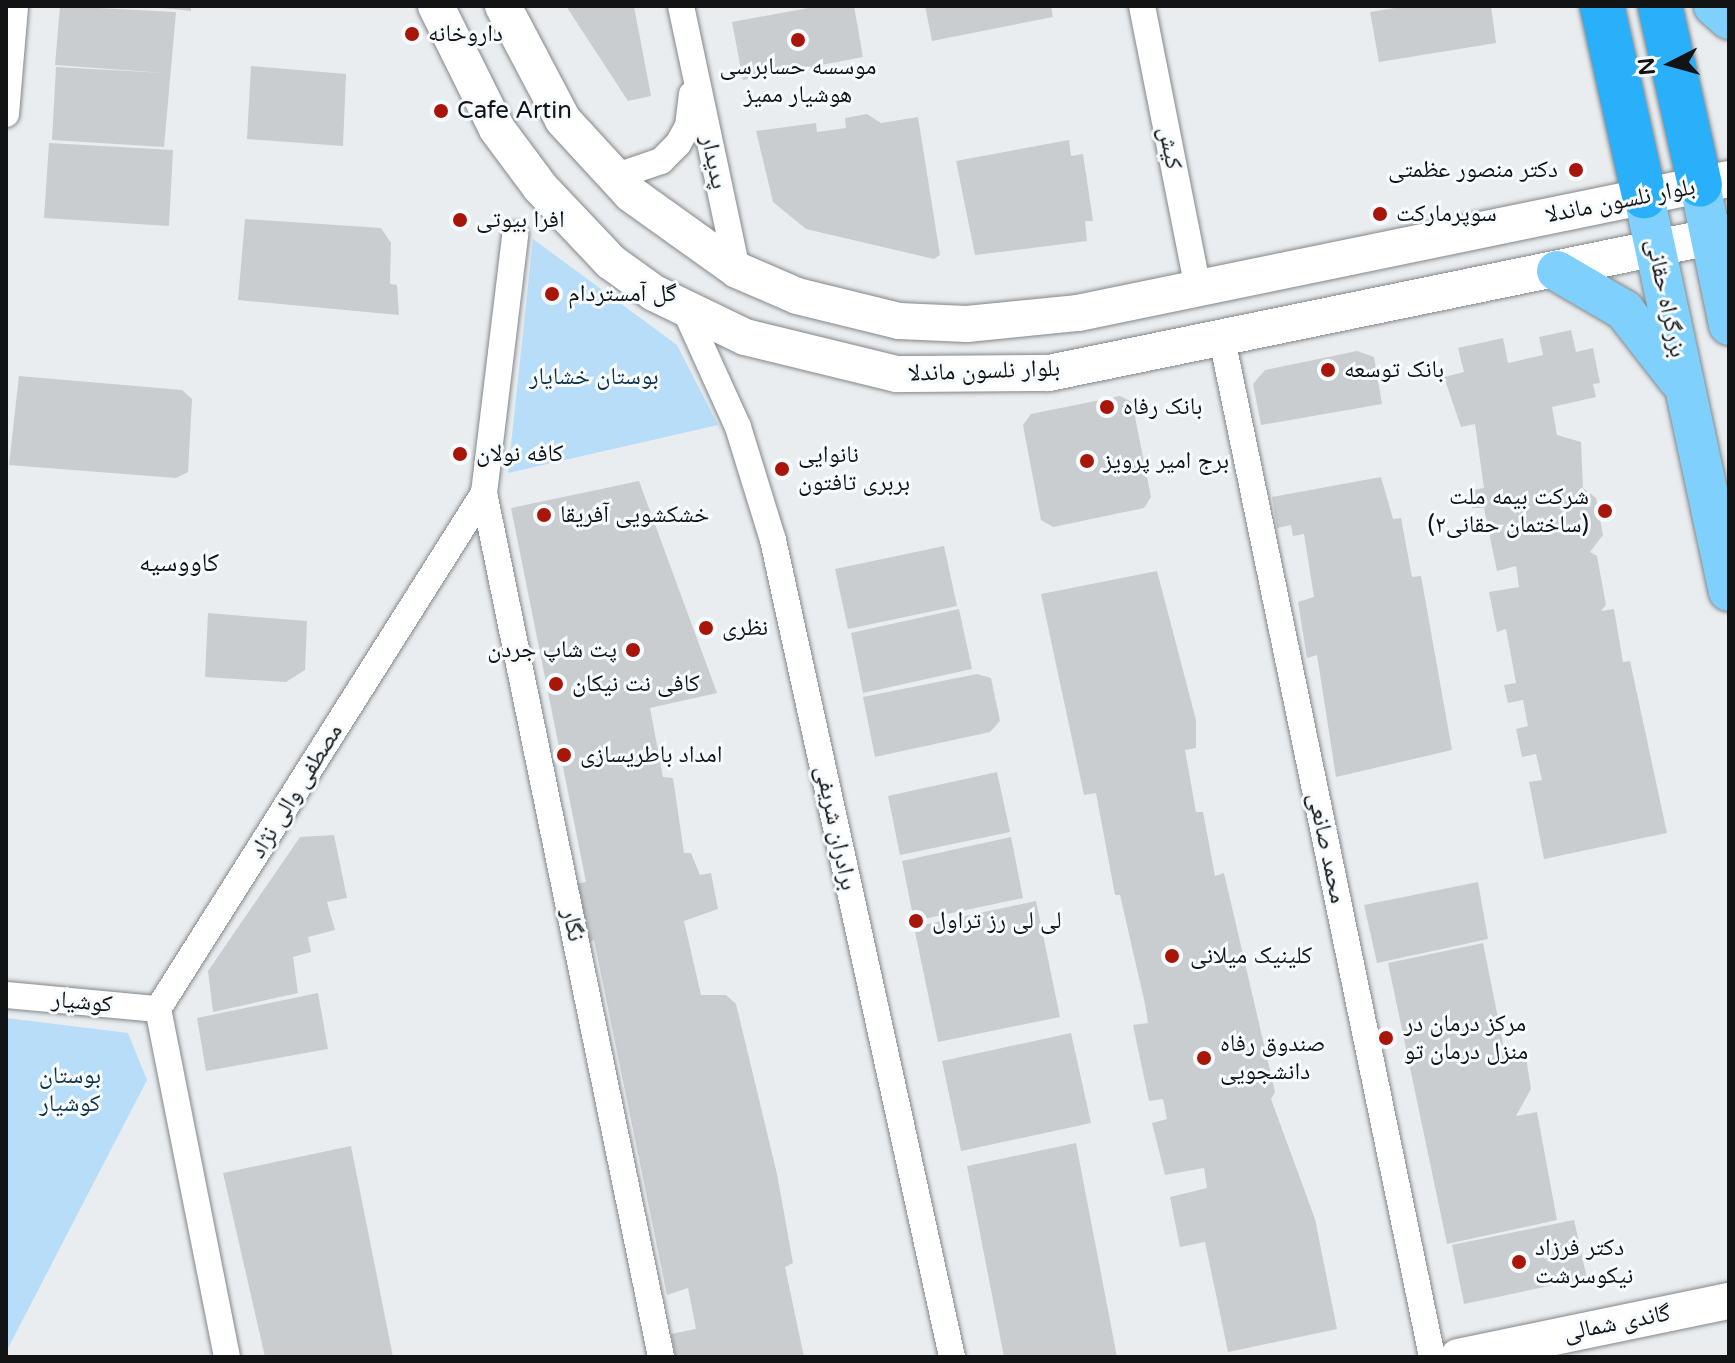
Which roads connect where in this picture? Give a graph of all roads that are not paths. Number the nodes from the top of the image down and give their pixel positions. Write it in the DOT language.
graph roads {
  1 [pos="15,6"];
  2 [pos="436,6"];
  3 [pos="503,6"];
  4 [pos="681,6"];
  5 [pos="1142,6"];
  6 [pos="1602,6"];
  7 [pos="1660,6"];
  8 [pos="1714,6"];
  9 [pos="1729,19"];
  10 [pos="694,70"];
  11 [pos="6,114"];
  12 [pos="614,177"];
  13 [pos="1714,182"];
  14 [pos="1644,196"];
  15 [pos="1720,234"];
  16 [pos="515,235"];
  17 [pos="1655,249"];
  18 [pos="737,270"];
  19 [pos="1557,271"];
  20 [pos="1198,289"];
  21 [pos="685,310"];
  22 [pos="1729,325"];
  23 [pos="1222,339"];
  24 [pos="1687,392"];
  25 [pos="484,493"];
  26 [pos="1729,591"];
  27 [pos="6,995"];
  28 [pos="158,1009"];
  29 [pos="1729,1301"];
  30 [pos="1729,1321"];
  31 [pos="227,1357"];
  32 [pos="661,1357"];
  33 [pos="952,1357"];
  34 [pos="1432,1357"];
  35 [pos="1458,1357"];
  36 [pos="1559,1357"];
  1 -- 11 [label="street"];
  2 -- 21 [label="main road, بلوار نلسون ماندلا"];
  3 -- 12 [label="main road, بلوار نلسون ماندلا"];
  4 -- 10 [label="street, پدیدار"];
  5 -- 20 [label="street, کیش"];
  6 -- 14 [label="highway, بزرگراه حقانی"];
  7 -- 13 [label="highway"];
  8 -- 9 [label="main road"];
  10 -- 12 [label="street"];
  10 -- 18 [label="street, پدیدار"];
  12 -- 18 [label="main road, بلوار نلسون ماندلا"];
  13 -- 14 [label="main road, بلوار نلسون ماندلا"];
  13 -- 15 [label="main road"];
  14 -- 17 [label="main road, بزرگراه حقانی"];
  14 -- 20 [label="main road, بلوار نلسون ماندلا"];
  15 -- 17 [label="main road, بلوار نلسون ماندلا"];
  15 -- 22 [label="main road"];
  16 -- 25 [label="street, مصطفی والی نژاد"];
  17 -- 19 [label="main road, بلوار نلسون ماندلا"];
  17 -- 24 [label="main road, بزرگراه حقانی"];
  18 -- 20 [label="main road, بلوار نلسون ماندلا"];
  19 -- 23 [label="main road, بلوار نلسون ماندلا"];
  19 -- 24 [label="main road"];
  21 -- 23 [label="main road, بلوار نلسون ماندلا"];
  21 -- 33 [label="street, برادران شریفی"];
  23 -- 34 [label="street, محمد صانعی"];
  24 -- 26 [label="main road, بزرگراه حقانی"];
  25 -- 28 [label="street, مصطفی والی نژاد"];
  25 -- 32 [label="street, نگار"];
  27 -- 28 [label="street, کوشیار"];
  28 -- 31 [label="street"];
  29 -- 35 [label="main road, گاندی شمالی"];
  30 -- 36 [label="main road, گاندی شمالی"];
}
